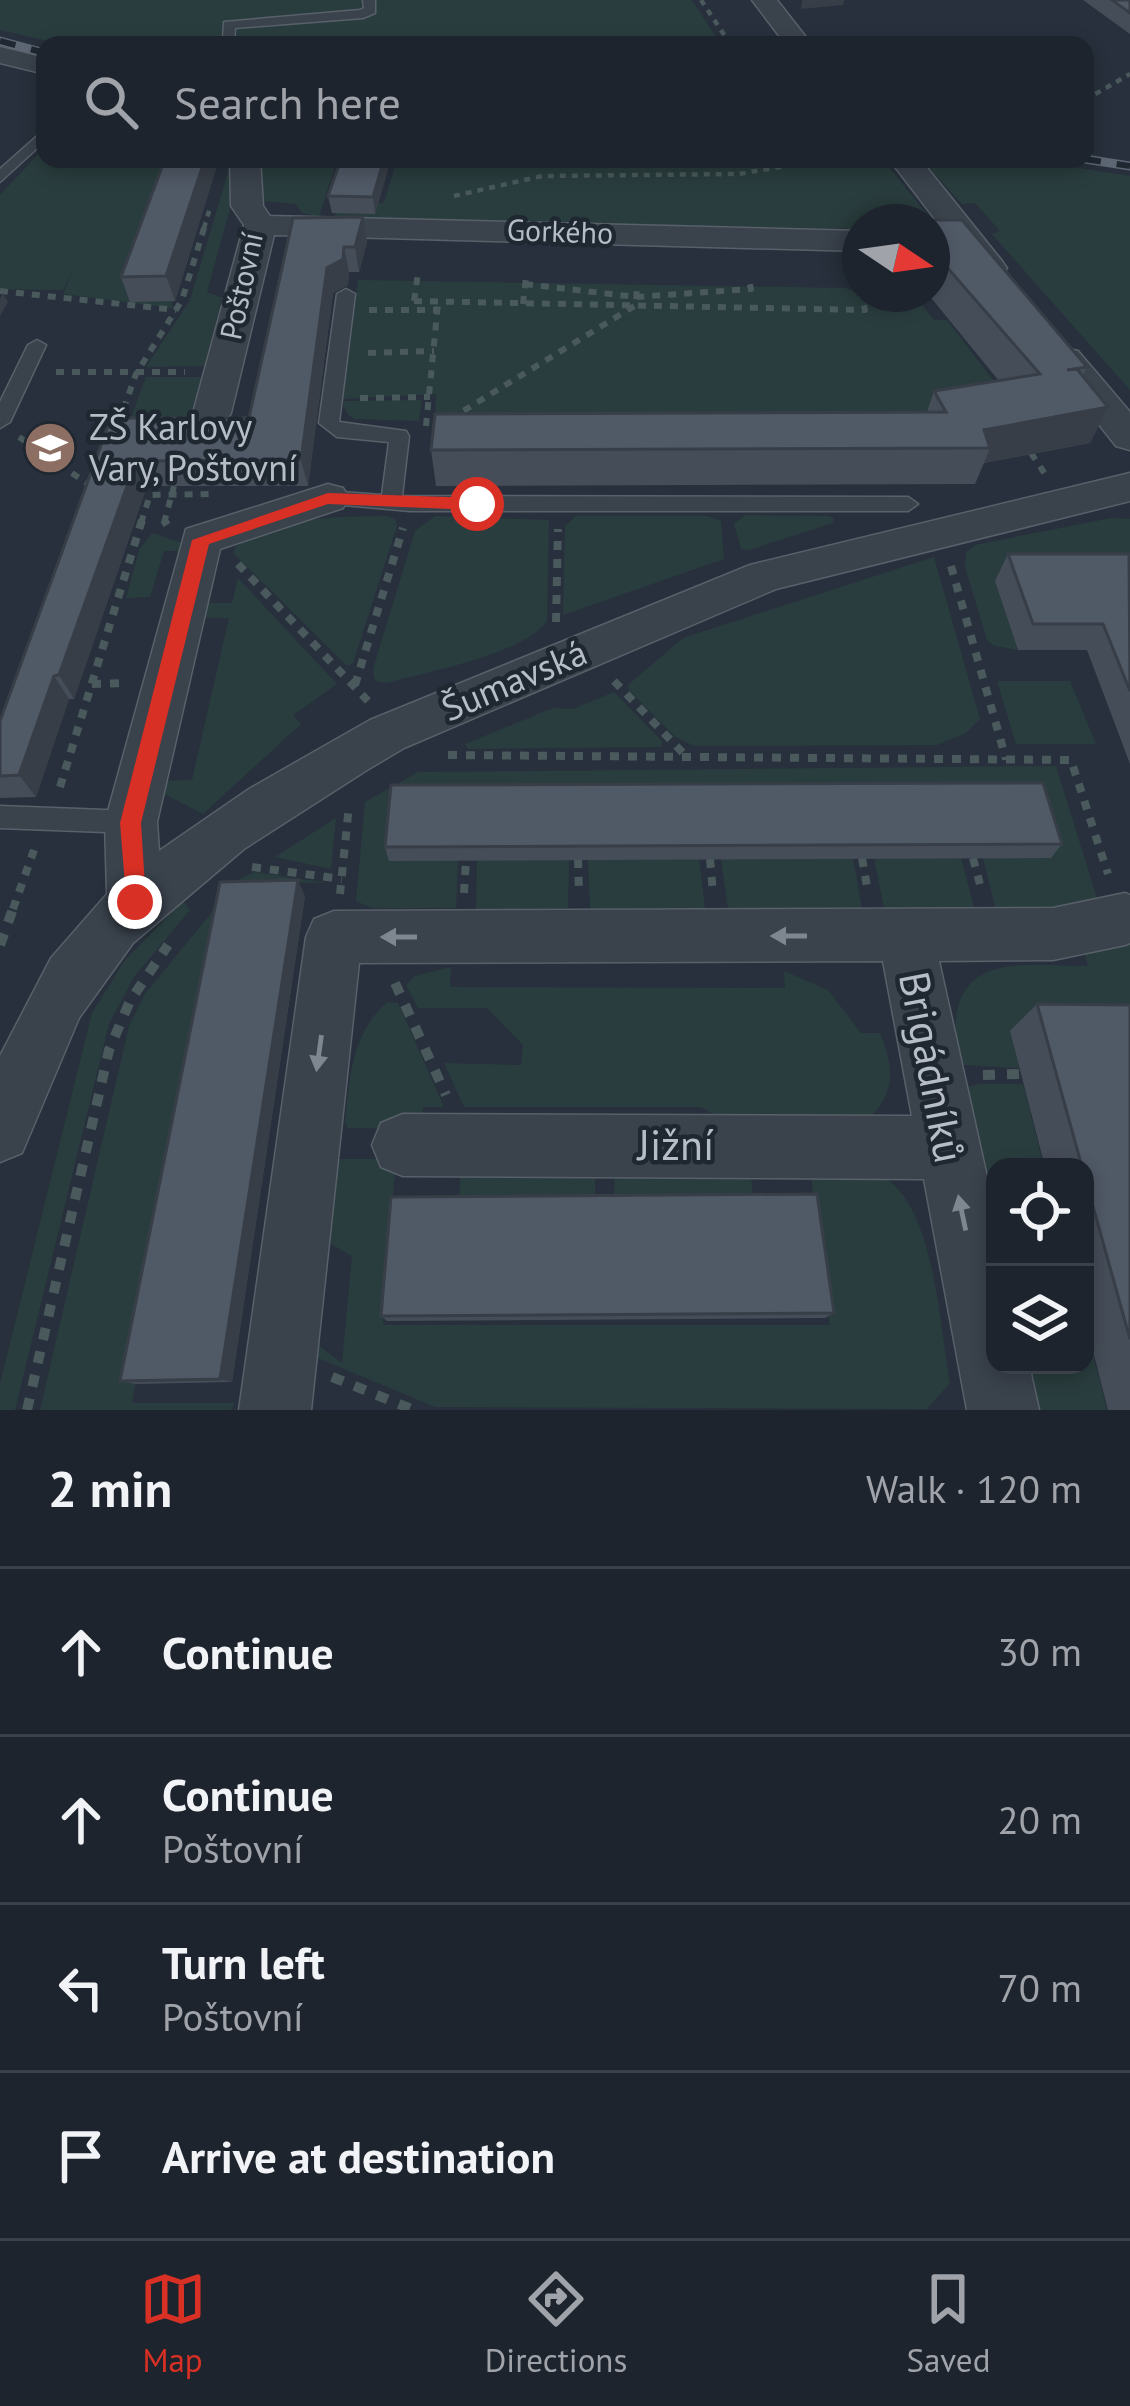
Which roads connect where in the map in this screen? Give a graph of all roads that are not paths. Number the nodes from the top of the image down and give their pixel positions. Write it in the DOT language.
graph roads {
  1 [pos="369,0"];
  2 [pos="764,0"];
  3 [pos="229,36"];
  4 [pos="792,36"];
  5 [pos="0,55"];
  6 [pos="36,64"];
  7 [pos="36,143"];
  8 [pos="246,168"];
  9 [pos="911,168"];
  10 [pos="0,178"];
  11 [pos="260,225"];
  12 [pos="842,240"];
  13 [pos="950,243"];
  14 [pos="970,244"];
  15 [pos="1013,297"];
  16 [pos="344,302"];
  17 [pos="1042,332"];
  18 [pos="37,345"];
  19 [pos="212,413"];
  20 [pos="0,423"];
  21 [pos="1130,437"];
  22 [pos="1130,487"];
  23 [pos="328,498"];
  24 [pos="401,504"];
  25 [pos="924,517"];
  26 [pos="0,817"];
  27 [pos="131,823"];
  28 [pos="1116,896"];
  29 [pos="135,902"];
  30 [pos="906,935"];
  31 [pos="19,1043"];
  32 [pos="0,1131"];
  33 [pos="403,1145"];
  34 [pos="949,1148"];
  35 [pos="278,1384"];
  36 [pos="1003,1410"];
  1 -- 3 [label="lane"];
  2 -- 4 [label="street"];
  5 -- 6 [label="street"];
  7 -- 10 [label="lane"];
  8 -- 11 [label="street, Poštovní"];
  9 -- 14 [label="street"];
  11 -- 12 [label="street, Gorkého"];
  11 -- 19 [label="street, Poštovní"];
  13 -- 14 [label="street"];
  14 -- 15 [label="street"];
  16 -- 24 [label="lane"];
  17 -- 21 [label="street"];
  18 -- 20 [label="lane"];
  22 -- 25 [label="street, Šumavská"];
  23 -- 24 [label="lane"];
  23 -- 27 [label="street"];
  24 -- 25 [label="lane"];
  25 -- 29 [label="street, Šumavská"];
  26 -- 27 [label="lane"];
  27 -- 29 [label="street"];
  28 -- 30 [label="street"];
  29 -- 31 [label="street, Šumavská"];
  30 -- 34 [label="street, Brigádníků"];
  30 -- 35 [label="street, one-way"];
  31 -- 32 [label="street, Šumavská"];
  33 -- 34 [label="street, Jižní"];
  36 -- 34 [label="street, Brigádníků, one-way"];
}
